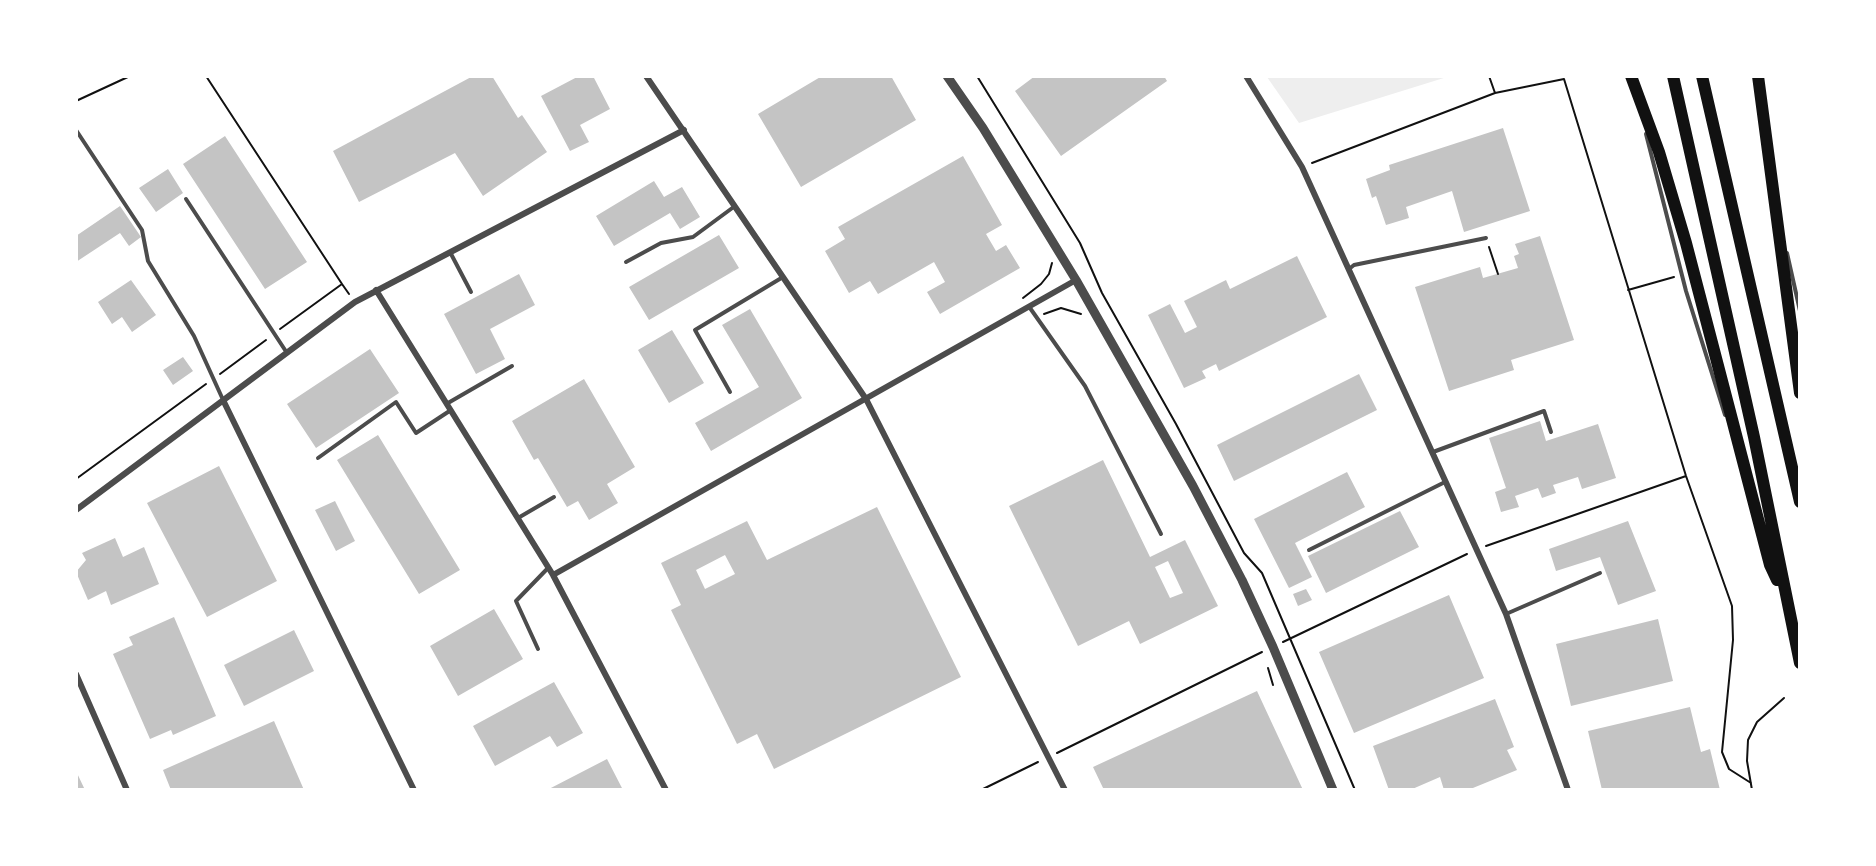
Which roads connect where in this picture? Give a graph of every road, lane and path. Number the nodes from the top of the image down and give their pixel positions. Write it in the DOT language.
graph roads {
  1 [pos="130,76"];
  2 [pos="646,76"];
  3 [pos="947,76"];
  4 [pos="977,76"];
  5 [pos="1246,76"];
  6 [pos="1489,76"];
  7 [pos="1673,76"];
  8 [pos="1702,76"];
  9 [pos="1758,76"];
  10 [pos="1632,77"];
  11 [pos="1495,93"];
  12 [pos="76,101"];
  13 [pos="76,130"];
  14 [pos="684,130"];
  15 [pos="1766,153"];
  16 [pos="1302,167"];
  17 [pos="186,199"];
  18 [pos="736,206"];
  19 [pos="1486,238"];
  20 [pos="450,252"];
  21 [pos="1050,252"];
  22 [pos="626,262"];
  23 [pos="1349,269"];
  24 [pos="1498,274"];
  25 [pos="783,277"];
  26 [pos="1676,277"];
  27 [pos="1076,280"];
  28 [pos="376,290"];
  29 [pos="1628,290"];
  30 [pos="471,292"];
  31 [pos="1030,308"];
  32 [pos="1800,311"];
  33 [pos="1085,317"];
  34 [pos="1036,318"];
  35 [pos="287,353"];
  36 [pos="512,366"];
  37 [pos="730,392"];
  38 [pos="1800,393"];
  39 [pos="866,399"];
  40 [pos="224,402"];
  41 [pos="450,407"];
  42 [pos="1551,432"];
  43 [pos="1432,452"];
  44 [pos="318,458"];
  45 [pos="1445,482"];
  46 [pos="554,497"];
  47 [pos="1800,502"];
  48 [pos="76,510"];
  49 [pos="518,518"];
  50 [pos="1161,534"];
  51 [pos="1309,550"];
  52 [pos="548,567"];
  53 [pos="1600,573"];
  54 [pos="553,575"];
  55 [pos="1786,601"];
  56 [pos="1506,614"];
  57 [pos="1290,639"];
  58 [pos="1274,647"];
  59 [pos="538,649"];
  60 [pos="1266,663"];
  61 [pos="1800,663"];
  62 [pos="76,675"];
  63 [pos="1273,685"];
  64 [pos="1784,698"];
  65 [pos="1050,756"];
  66 [pos="1751,783"];
  67 [pos="128,789"];
  68 [pos="414,789"];
  69 [pos="666,789"];
  70 [pos="981,789"];
  71 [pos="1065,789"];
  72 [pos="1333,789"];
  73 [pos="1355,789"];
  74 [pos="1569,789"];
  75 [pos="1752,789"];
  1 -- 12 [label="path"];
  2 -- 14 [label="street"];
  3 -- 27 [label="street"];
  4 -- 57 [label="path"];
  5 -- 16 [label="street"];
  6 -- 11 [label="path"];
  7 -- 55 [label="highway"];
  8 -- 47 [label="highway"];
  9 -- 15 [label="highway"];
  10 -- 55 [label="highway"];
  11 -- 16 [label="path"];
  11 -- 29 [label="path"];
  13 -- 40 [label="lane"];
  14 -- 18 [label="street"];
  14 -- 20 [label="street"];
  15 -- 32 [label="lane"];
  15 -- 38 [label="highway"];
  16 -- 23 [label="street"];
  17 -- 35 [label="lane"];
  18 -- 22 [label="lane"];
  18 -- 25 [label="street"];
  19 -- 23 [label="lane"];
  19 -- 24 [label="path"];
  20 -- 28 [label="street"];
  20 -- 30 [label="lane"];
  21 -- 31 [label="path"];
  23 -- 43 [label="street"];
  25 -- 37 [label="lane"];
  25 -- 39 [label="street"];
  26 -- 29 [label="path"];
  27 -- 31 [label="street"];
  27 -- 58 [label="street"];
  28 -- 35 [label="street"];
  28 -- 41 [label="street"];
  29 -- 66 [label="path"];
  31 -- 34 [label="lane"];
  31 -- 39 [label="street"];
  33 -- 34 [label="path"];
  34 -- 50 [label="lane"];
  35 -- 40 [label="street"];
  36 -- 41 [label="lane"];
  39 -- 54 [label="street"];
  39 -- 65 [label="street"];
  40 -- 48 [label="street"];
  40 -- 68 [label="street"];
  41 -- 44 [label="lane"];
  41 -- 49 [label="street"];
  42 -- 43 [label="lane"];
  43 -- 45 [label="street"];
  45 -- 51 [label="lane"];
  45 -- 56 [label="street"];
  46 -- 49 [label="lane"];
  49 -- 52 [label="street"];
  52 -- 54 [label="street"];
  52 -- 59 [label="lane"];
  53 -- 56 [label="lane"];
  54 -- 69 [label="street"];
  55 -- 61 [label="highway"];
  56 -- 74 [label="street"];
  57 -- 58 [label="path"];
  57 -- 73 [label="path"];
  58 -- 65 [label="path"];
  58 -- 72 [label="street"];
  60 -- 63 [label="path"];
  62 -- 67 [label="street"];
  64 -- 66 [label="path"];
  65 -- 70 [label="path"];
  65 -- 71 [label="street"];
  66 -- 75 [label="path"];
}
